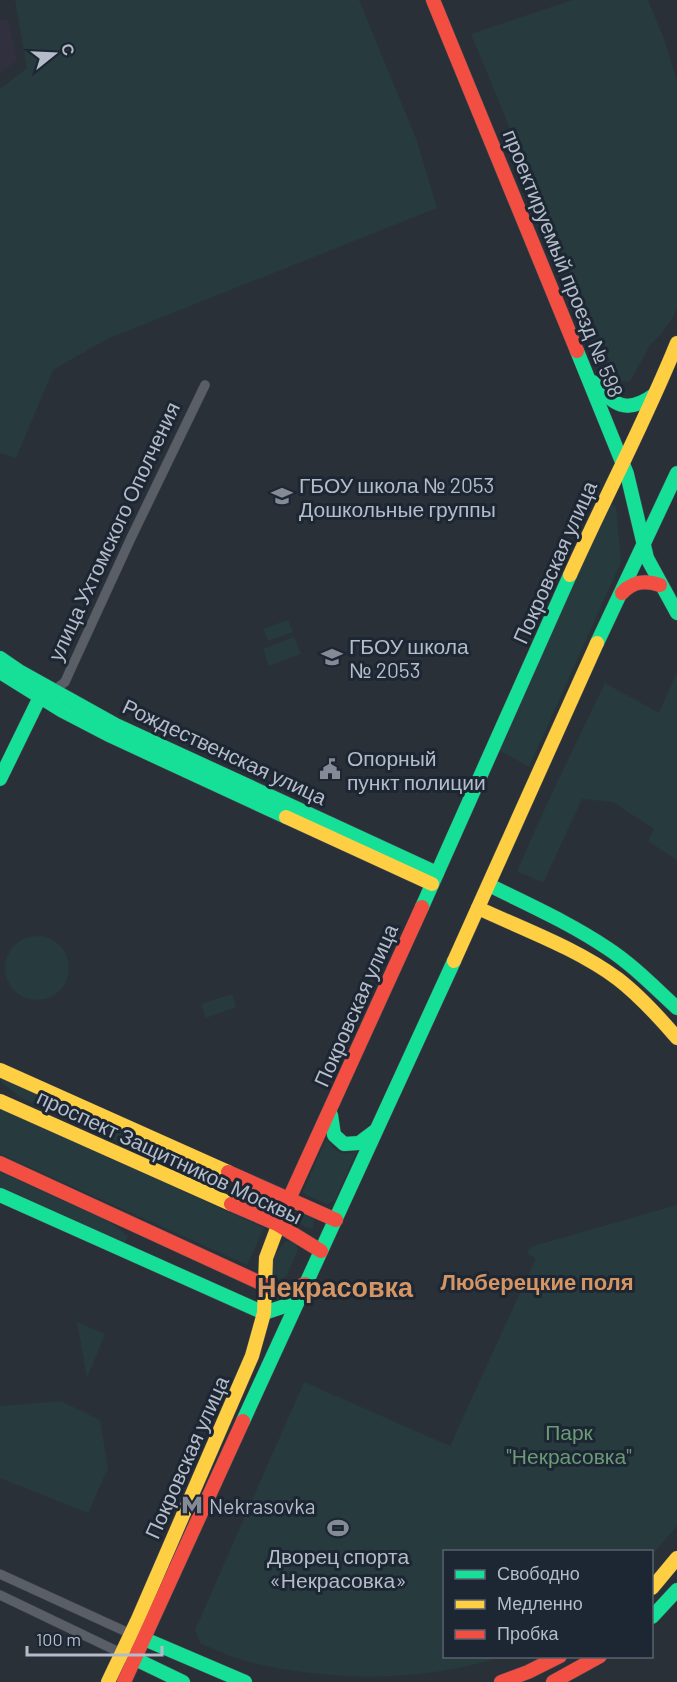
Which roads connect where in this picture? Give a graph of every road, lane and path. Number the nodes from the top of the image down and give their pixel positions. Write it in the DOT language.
graph roads {
  1 [pos="434,0"];
  2 [pos="675,350"];
  3 [pos="586,375"];
  4 [pos="205,385"];
  5 [pos="656,394"];
  6 [pos="623,463"];
  7 [pos="677,473"];
  8 [pos="643,545"];
  9 [pos="660,585"];
  10 [pos="617,599"];
  11 [pos="677,613"];
  12 [pos="0,658"];
  13 [pos="0,672"];
  14 [pos="53,691"];
  15 [pos="40,697"];
  16 [pos="0,779"];
  17 [pos="435,879"];
  18 [pos="489,885"];
  19 [pos="524,902"];
  20 [pos="478,908"];
  21 [pos="517,927"];
  22 [pos="677,1008"];
  23 [pos="677,1038"];
  24 [pos="0,1071"];
  25 [pos="0,1090"];
  26 [pos="0,1101"];
  27 [pos="333,1104"];
  28 [pos="32,1115"];
  29 [pos="380,1125"];
  30 [pos="0,1164"];
  31 [pos="0,1195"];
  32 [pos="290,1199"];
  33 [pos="336,1220"];
  34 [pos="277,1224"];
  35 [pos="321,1251"];
  36 [pos="264,1283"];
  37 [pos="305,1284"];
  38 [pos="264,1313"];
  39 [pos="677,1558"];
  40 [pos="0,1574"];
  41 [pos="653,1586"];
  42 [pos="677,1590"];
  43 [pos="39,1591"];
  44 [pos="0,1594"];
  45 [pos="32,1609"];
  46 [pos="653,1615"];
  47 [pos="137,1636"];
  48 [pos="121,1653"];
  49 [pos="135,1658"];
  50 [pos="556,1658"];
  51 [pos="596,1658"];
  52 [pos="200,1664"];
  53 [pos="545,1664"];
  54 [pos="530,1677"];
  55 [pos="108,1682"];
  56 [pos="124,1682"];
  57 [pos="185,1682"];
  58 [pos="245,1682"];
  59 [pos="501,1682"];
  60 [pos="553,1682"];
  1 -- 3 [label="street, проектируемый проезд № 598"];
  2 -- 5 [label="street, Покровская улица"];
  3 -- 5 [label="street"];
  3 -- 6 [label="street, проектируемый проезд № 598"];
  4 -- 14 [label="street, улица Ухтомского Ополчения"];
  5 -- 6 [label="street, Покровская улица"];
  6 -- 8 [label="street, проектируемый проезд № 598"];
  6 -- 17 [label="street, Покровская улица"];
  7 -- 8 [label="street, Покровская улица"];
  8 -- 9 [label="street, проектируемый проезд № 598"];
  8 -- 10 [label="street, Покровская улица"];
  9 -- 10 [label="street"];
  9 -- 11 [label="street, проектируемый проезд № 598"];
  10 -- 18 [label="street, Покровская улица"];
  12 -- 14 [label="street, Рождественская улица"];
  13 -- 15 [label="street, Рождественская улица"];
  14 -- 15 [label="street, улица Ухтомского Ополчения"];
  14 -- 17 [label="street, Рождественская улица"];
  15 -- 16 [label="street"];
  15 -- 17 [label="street, Рождественская улица"];
  17 -- 27 [label="street, Покровская улица"];
  18 -- 19 [label="street"];
  18 -- 20 [label="street, Покровская улица"];
  19 -- 21 [label="street"];
  19 -- 22 [label="street"];
  20 -- 21 [label="street"];
  20 -- 29 [label="street, Покровская улица"];
  21 -- 23 [label="street"];
  24 -- 32 [label="street"];
  25 -- 28 [label="street"];
  26 -- 28 [label="street, проспект Защитников Москвы"];
  27 -- 29 [label="street"];
  27 -- 32 [label="street, Покровская улица"];
  28 -- 34 [label="street, проспект Защитников Москвы"];
  29 -- 33 [label="street, Покровская улица"];
  30 -- 36 [label="street"];
  31 -- 38 [label="street"];
  32 -- 33 [label="street"];
  32 -- 34 [label="street, Покровская улица"];
  33 -- 35 [label="street, Покровская улица"];
  34 -- 35 [label="street, проспект Защитников Москвы"];
  34 -- 36 [label="street, Покровская улица"];
  35 -- 37 [label="street, Покровская улица"];
  36 -- 37 [label="street"];
  36 -- 38 [label="street, Покровская улица"];
  37 -- 38 [label="street"];
  37 -- 47 [label="street, Покровская улица"];
  38 -- 47 [label="street, Покровская улица"];
  39 -- 41 [label="street"];
  40 -- 43 [label="street"];
  42 -- 46 [label="street"];
  43 -- 45 [label="street"];
  43 -- 47 [label="street"];
  44 -- 45 [label="street"];
  45 -- 48 [label="street"];
  47 -- 48 [label="street, Покровская улица"];
  47 -- 49 [label="street, Покровская улица"];
  47 -- 52 [label="street"];
  48 -- 49 [label="street"];
  48 -- 55 [label="street, Покровская улица"];
  49 -- 56 [label="street, Покровская улица"];
  49 -- 57 [label="street"];
  50 -- 53 [label="street"];
  51 -- 60 [label="street"];
  52 -- 57 [label="street"];
  52 -- 58 [label="street"];
  53 -- 54 [label="street"];
  53 -- 60 [label="street"];
  54 -- 59 [label="street"];
}
